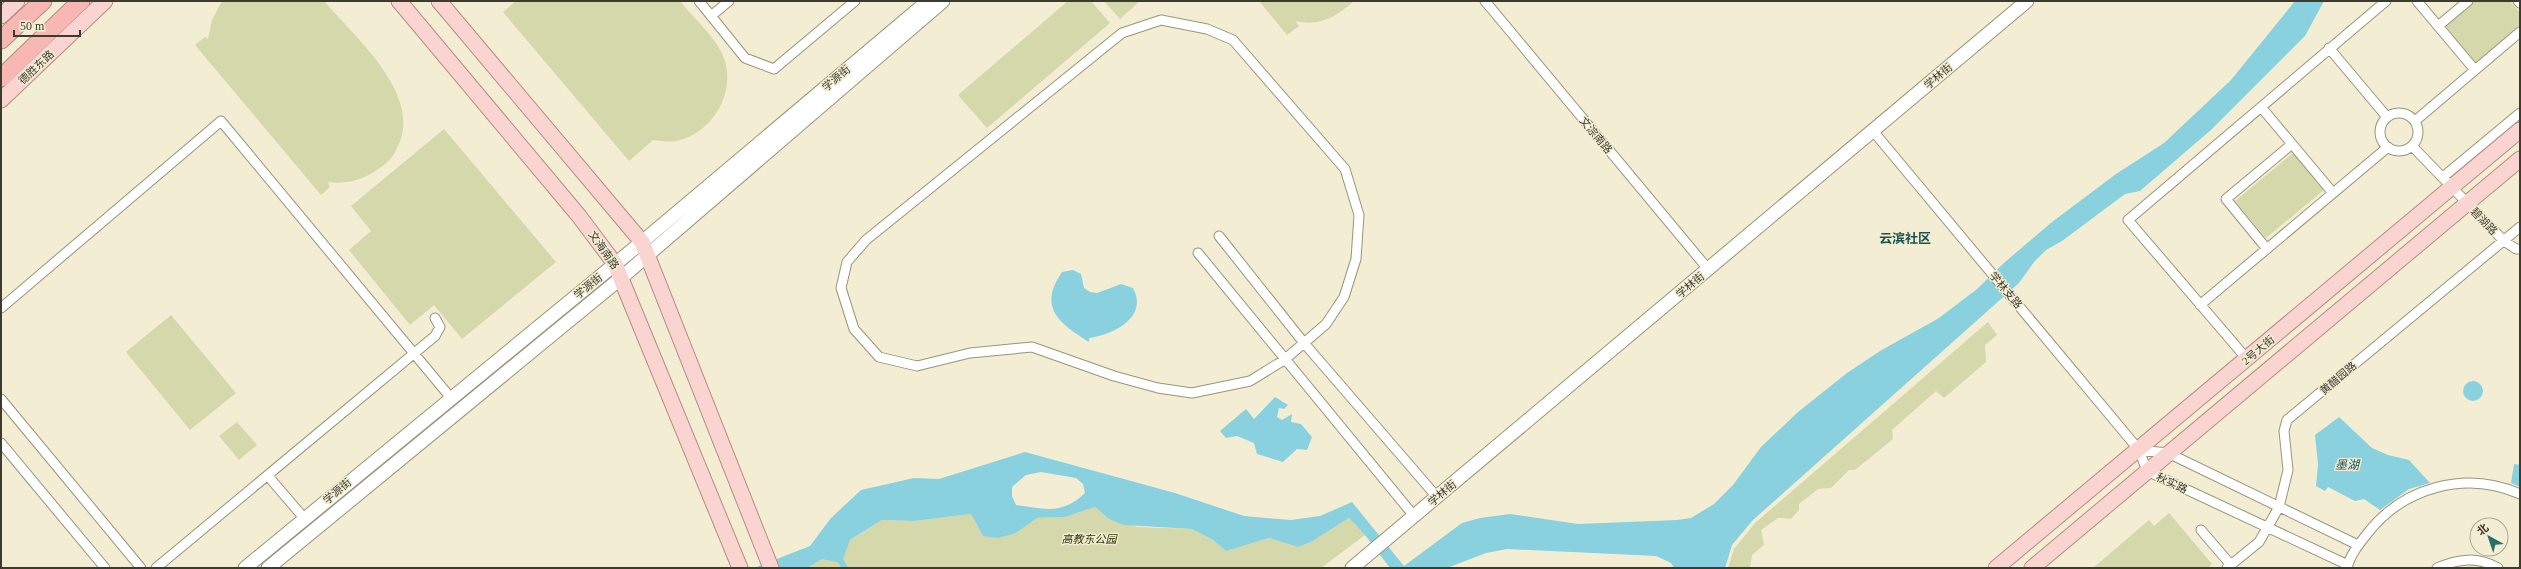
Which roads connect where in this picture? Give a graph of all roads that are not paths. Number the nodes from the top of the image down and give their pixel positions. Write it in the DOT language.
graph roads {
  1 [pos="17,1"];
  2 [pos="43,1"];
  3 [pos="81,1"];
  4 [pos="105,1"];
  5 [pos="399,1"];
  6 [pos="439,1"];
  7 [pos="699,1"];
  8 [pos="729,1"];
  9 [pos="855,1"];
  10 [pos="928,1"];
  11 [pos="942,1"];
  12 [pos="1485,1"];
  13 [pos="2027,1"];
  14 [pos="2386,1"];
  15 [pos="2417,1"];
  16 [pos="2468,1"];
  17 [pos="2518,1"];
  18 [pos="2520,3"];
  19 [pos="1,16"];
  20 [pos="711,16"];
  21 [pos="2438,26"];
  22 [pos="2520,32"];
  23 [pos="1,40"];
  24 [pos="2329,48"];
  25 [pos="2475,70"];
  26 [pos="1,78"];
  27 [pos="1,100"];
  28 [pos="2261,107"];
  29 [pos="2520,113"];
  30 [pos="2388,117"];
  31 [pos="2415,121"];
  32 [pos="1873,130"];
  33 [pos="2520,130"];
  34 [pos="2292,144"];
  35 [pos="2412,146"];
  36 [pos="2388,147"];
  37 [pos="2520,159"];
  38 [pos="2448,182"];
  39 [pos="2333,193"];
  40 [pos="2467,202"];
  41 [pos="2520,227"];
  42 [pos="1218,236"];
  43 [pos="2504,241"];
  44 [pos="645,248"];
  45 [pos="2267,249"];
  46 [pos="2520,249"];
  47 [pos="1198,253"];
  48 [pos="615,264"];
  49 [pos="1708,269"];
  50 [pos="621,278"];
  51 [pos="2200,305"];
  52 [pos="1,308"];
  53 [pos="435,318"];
  54 [pos="1304,343"];
  55 [pos="414,354"];
  56 [pos="2247,359"];
  57 [pos="1284,360"];
  58 [pos="451,398"];
  59 [pos="1,399"];
  60 [pos="1,443"];
  61 [pos="2139,450"];
  62 [pos="2168,453"];
  63 [pos="2147,471"];
  64 [pos="268,476"];
  65 [pos="2520,494"];
  66 [pos="1437,497"];
  67 [pos="2279,507"];
  68 [pos="1414,516"];
  69 [pos="304,518"];
  70 [pos="2268,527"];
  71 [pos="2201,530"];
  72 [pos="2358,545"];
  73 [pos="770,564"];
  74 [pos="2229,566"];
  75 [pos="2348,567"];
  76 [pos="105,568"];
  77 [pos="141,568"];
  78 [pos="156,568"];
  79 [pos="245,568"];
  80 [pos="268,568"];
  81 [pos="740,568"];
  82 [pos="1352,568"];
  83 [pos="1996,568"];
  84 [pos="2032,568"];
  85 [pos="2436,568"];
  86 [pos="2498,568"];
  1 -- 19 [label="main road"];
  2 -- 23 [label="highway"];
  3 -- 26 [label="highway"];
  4 -- 27 [label="main road, 德胜东路"];
  5 -- 48 [label="main road, 文海南路"];
  6 -- 44 [label="main road"];
  7 -- 20 [label="street"];
  8 -- 20 [label="street"];
  9 -- 20 [label="street"];
  10 -- 44 [label="main road, 学源街"];
  11 -- 44 [label="main road"];
  12 -- 49 [label="street, 文淙南路"];
  13 -- 32 [label="main road, 学林街"];
  14 -- 24 [label="street"];
  15 -- 21 [label="street"];
  16 -- 21 [label="street"];
  17 -- 18 [label="street"];
  21 -- 25 [label="street"];
  22 -- 25 [label="street"];
  24 -- 28 [label="street"];
  24 -- 30 [label="street"];
  25 -- 31 [label="street"];
  28 -- 34 [label="street"];
  28 -- 51 [label="street"];
  29 -- 38 [label="street"];
  30 -- 31 [label="street"];
  30 -- 36 [label="street"];
  31 -- 35 [label="street"];
  32 -- 49 [label="main road, 学林街"];
  32 -- 61 [label="street, 学林支路"];
  33 -- 38 [label="main road, 2号大街"];
  34 -- 39 [label="street"];
  34 -- 45 [label="street"];
  35 -- 36 [label="street"];
  35 -- 38 [label="street, 碧湖路"];
  36 -- 39 [label="street"];
  37 -- 40 [label="main road, 2号大街"];
  38 -- 40 [label="street, 碧湖路"];
  38 -- 56 [label="main road, 2号大街"];
  39 -- 45 [label="street"];
  40 -- 43 [label="street, 碧湖路"];
  40 -- 62 [label="main road, 2号大街"];
  41 -- 43 [label="street, 黄醋园路"];
  42 -- 54 [label="street"];
  43 -- 46 [label="street, 碧湖路"];
  43 -- 67 [label="street, 黄醋园路"];
  44 -- 48 [label="main road, 学源街"];
  44 -- 50 [label="main road"];
  44 -- 73 [label="main road"];
  45 -- 51 [label="street"];
  47 -- 57 [label="street"];
  48 -- 50 [label="main road, 文海南路"];
  48 -- 58 [label="main road, 学源街"];
  49 -- 66 [label="main road, 学林街"];
  50 -- 80 [label="main road"];
  50 -- 81 [label="main road, 文海南路"];
  51 -- 56 [label="street"];
  52 -- 55 [label="street"];
  53 -- 55 [label="street"];
  54 -- 57 [label="street"];
  54 -- 57 [label="street"];
  54 -- 66 [label="street"];
  55 -- 58 [label="street"];
  55 -- 64 [label="street"];
  56 -- 61 [label="main road, 2号大街"];
  57 -- 68 [label="street"];
  58 -- 69 [label="main road, 学源街"];
  59 -- 77 [label="street"];
  60 -- 76 [label="street"];
  61 -- 62 [label="street"];
  61 -- 63 [label="street, 秋实路"];
  61 -- 83 [label="main road, 2号大街"];
  62 -- 63 [label="main road, 2号大街"];
  62 -- 67 [label="street"];
  63 -- 70 [label="street, 秋实路"];
  63 -- 84 [label="main road, 2号大街"];
  64 -- 69 [label="street"];
  64 -- 78 [label="street"];
  65 -- 72 [label="street"];
  66 -- 68 [label="main road, 学林街"];
  67 -- 70 [label="street, 黄醋园路"];
  67 -- 72 [label="street"];
  68 -- 82 [label="main road, 学林街"];
  69 -- 79 [label="main road, 学源街"];
  70 -- 74 [label="street, 黄醋园路"];
  70 -- 75 [label="street, 秋实路"];
  71 -- 74 [label="street"];
  72 -- 75 [label="street"];
  85 -- 86 [label="street"];
}
